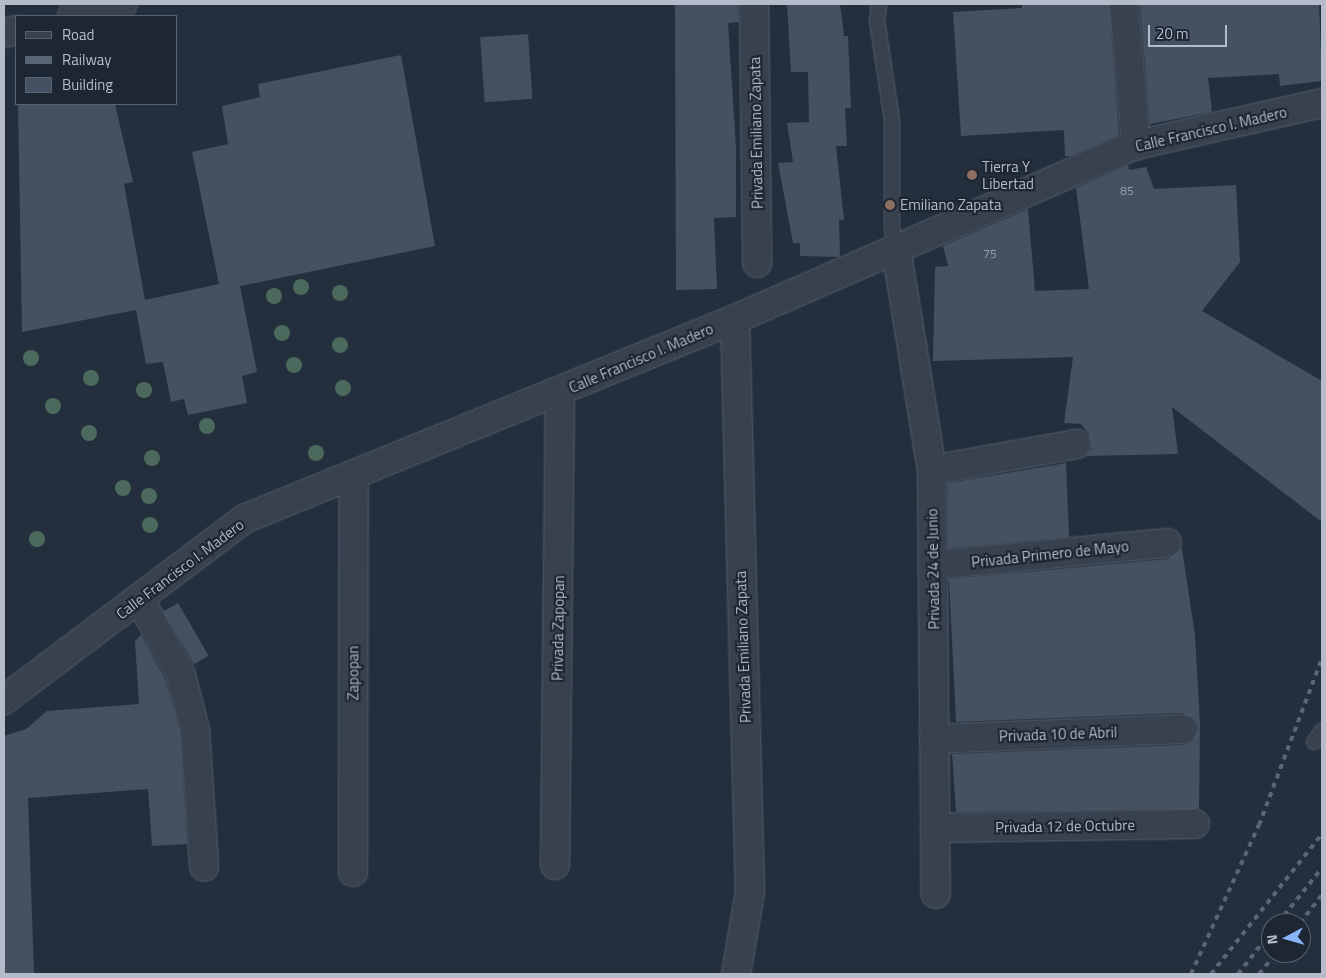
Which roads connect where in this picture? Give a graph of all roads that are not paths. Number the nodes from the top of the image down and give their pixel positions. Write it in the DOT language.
graph roads {
  1 [pos="124,4"];
  2 [pos="754,4"];
  3 [pos="879,4"];
  4 [pos="1124,4"];
  5 [pos="76,15"];
  6 [pos="1322,103"];
  7 [pos="1136,145"];
  8 [pos="896,248"];
  9 [pos="757,263"];
  10 [pos="734,319"];
  11 [pos="560,391"];
  12 [pos="1077,444"];
  13 [pos="932,470"];
  14 [pos="354,474"];
  15 [pos="1167,543"];
  16 [pos="933,566"];
  17 [pos="140,600"];
  18 [pos="4,700"];
  19 [pos="1182,729"];
  20 [pos="1322,730"];
  21 [pos="934,739"];
  22 [pos="1314,742"];
  23 [pos="1195,824"];
  24 [pos="935,828"];
  25 [pos="555,865"];
  26 [pos="204,867"];
  27 [pos="352,872"];
  28 [pos="936,894"];
  29 [pos="736,974"];
  1 -- 5 [label="street"];
  2 -- 9 [label="street, Privada Emiliano Zapata"];
  3 -- 8 [label="lane"];
  4 -- 7 [label="street"];
  6 -- 7 [label="street, Calle Francisco I. Madero"];
  7 -- 8 [label="street, Calle Francisco I. Madero"];
  8 -- 10 [label="street, Calle Francisco I. Madero"];
  8 -- 13 [label="street, Privada 24 de Junio"];
  10 -- 11 [label="street, Calle Francisco I. Madero"];
  10 -- 29 [label="street, Privada Emiliano Zapata"];
  11 -- 14 [label="street, Calle Francisco I. Madero"];
  11 -- 25 [label="street, Privada Zapopan"];
  12 -- 13 [label="street"];
  13 -- 16 [label="street, Privada 24 de Junio"];
  14 -- 17 [label="street, Calle Francisco I. Madero"];
  14 -- 27 [label="street, Zapopan"];
  15 -- 16 [label="street, Privada Primero de Mayo"];
  16 -- 21 [label="street, Privada 24 de Junio"];
  17 -- 18 [label="street, Calle Francisco I. Madero"];
  17 -- 26 [label="street"];
  19 -- 21 [label="street, Privada 10 de Abril"];
  20 -- 22 [label="lane"];
  21 -- 24 [label="street, Privada 24 de Junio"];
  23 -- 24 [label="street, Privada 12 de Octubre"];
  24 -- 28 [label="street, Privada 24 de Junio"];
}
